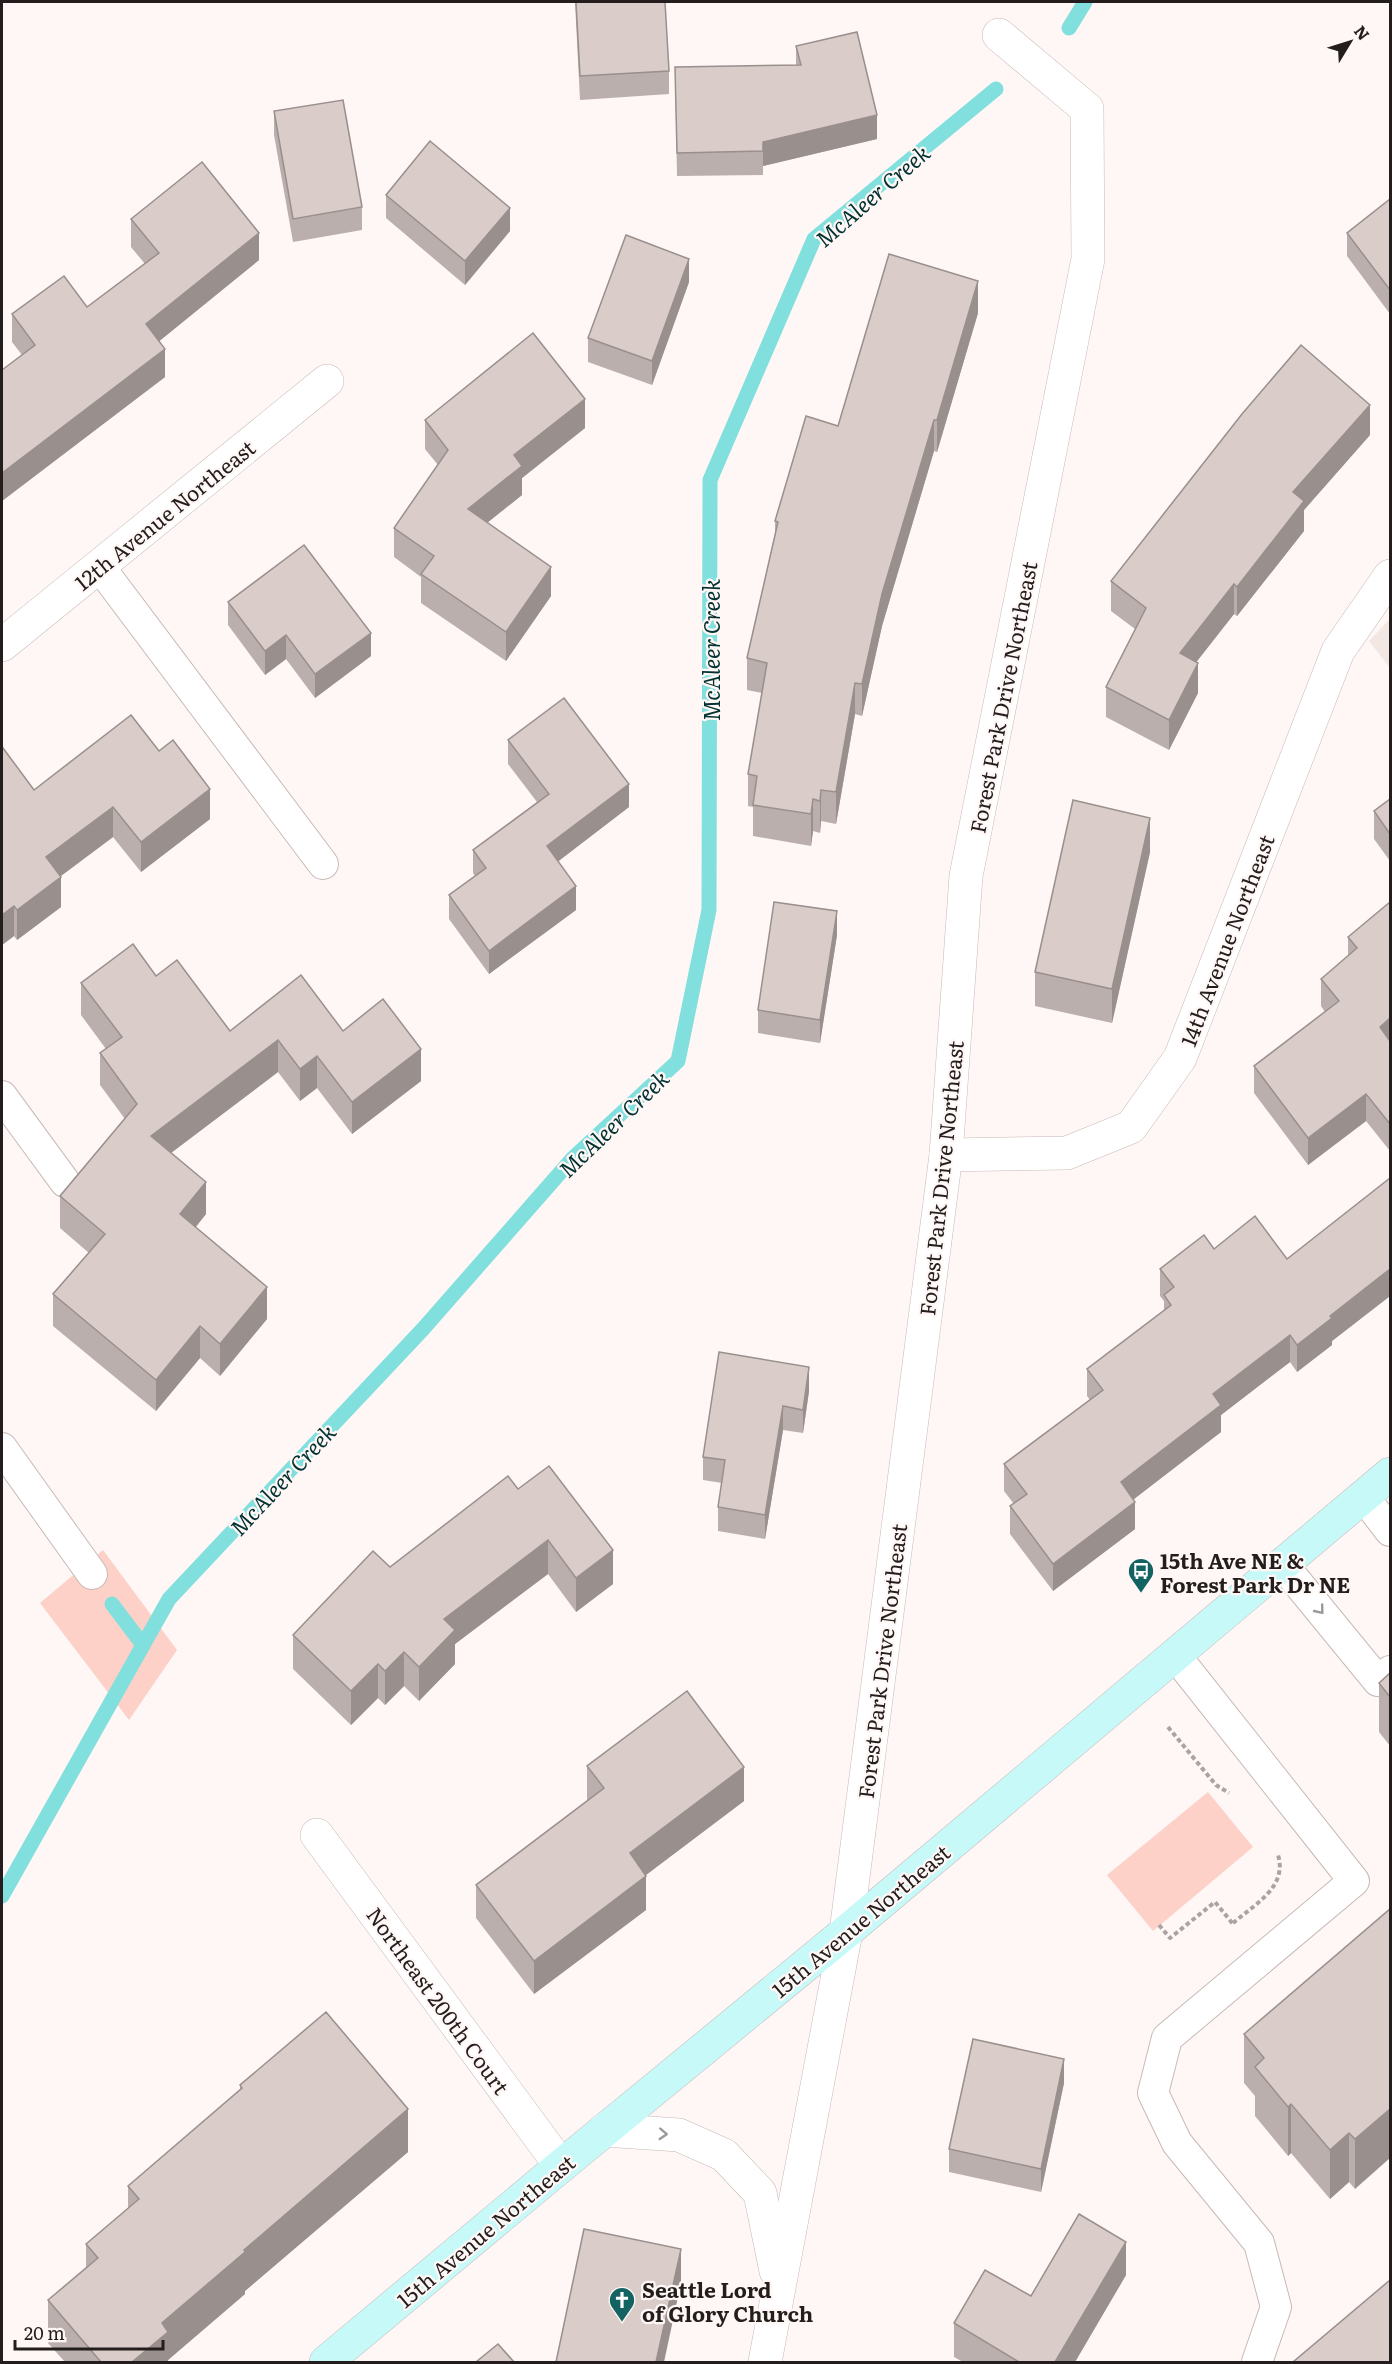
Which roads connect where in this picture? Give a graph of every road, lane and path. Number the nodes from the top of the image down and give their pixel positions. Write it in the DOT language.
graph roads {
  1 [pos="999,35"];
  2 [pos="327,381"];
  3 [pos="99,566"];
  4 [pos="1390,576"];
  5 [pos="2,645"];
  6 [pos="323,864"];
  7 [pos="2,1096"];
  8 [pos="946,1155"];
  9 [pos="65,1182"];
  10 [pos="2,1448"];
  11 [pos="1390,1474"];
  12 [pos="1364,1497"];
  13 [pos="1390,1531"];
  14 [pos="1283,1565"];
  15 [pos="92,1574"];
  16 [pos="1175,1655"];
  17 [pos="1390,1671"];
  18 [pos="1168,1727"];
  19 [pos="1235,1797"];
  20 [pos="317,1835"];
  21 [pos="1276,1849"];
  22 [pos="1233,1923"];
  23 [pos="1159,1925"];
  24 [pos="1239,1931"];
  25 [pos="846,1932"];
  26 [pos="604,2130"];
  27 [pos="561,2166"];
  28 [pos="779,2288"];
  29 [pos="326,2362"];
  30 [pos="765,2362"];
  31 [pos="1257,2362"];
  1 -- 8 [label="street, Forest Park Drive Northeast"];
  2 -- 3 [label="street, 12th Avenue Northeast"];
  3 -- 5 [label="street, 12th Avenue Northeast"];
  3 -- 6 [label="lane"];
  4 -- 8 [label="street, 14th Avenue Northeast"];
  7 -- 9 [label="lane"];
  8 -- 25 [label="street, Forest Park Drive Northeast"];
  10 -- 15 [label="lane"];
  11 -- 12 [label="main road, 15th Avenue Northeast"];
  12 -- 13 [label="lane"];
  12 -- 14 [label="main road, 15th Avenue Northeast"];
  14 -- 16 [label="main road, 15th Avenue Northeast"];
  14 -- 17 [label="lane, one-way"];
  16 -- 25 [label="main road, 15th Avenue Northeast"];
  16 -- 31 [label="lane"];
  18 -- 19 [label="path"];
  20 -- 27 [label="street, Northeast 200th Court"];
  21 -- 22 [label="path"];
  22 -- 23 [label="path"];
  22 -- 24 [label="path"];
  25 -- 26 [label="main road, 15th Avenue Northeast"];
  25 -- 28 [label="street, Forest Park Drive Northeast"];
  26 -- 27 [label="main road, 15th Avenue Northeast"];
  26 -- 28 [label="street, one-way"];
  27 -- 29 [label="main road, 15th Avenue Northeast"];
  28 -- 30 [label="street, Forest Park Drive Northeast"];
}
